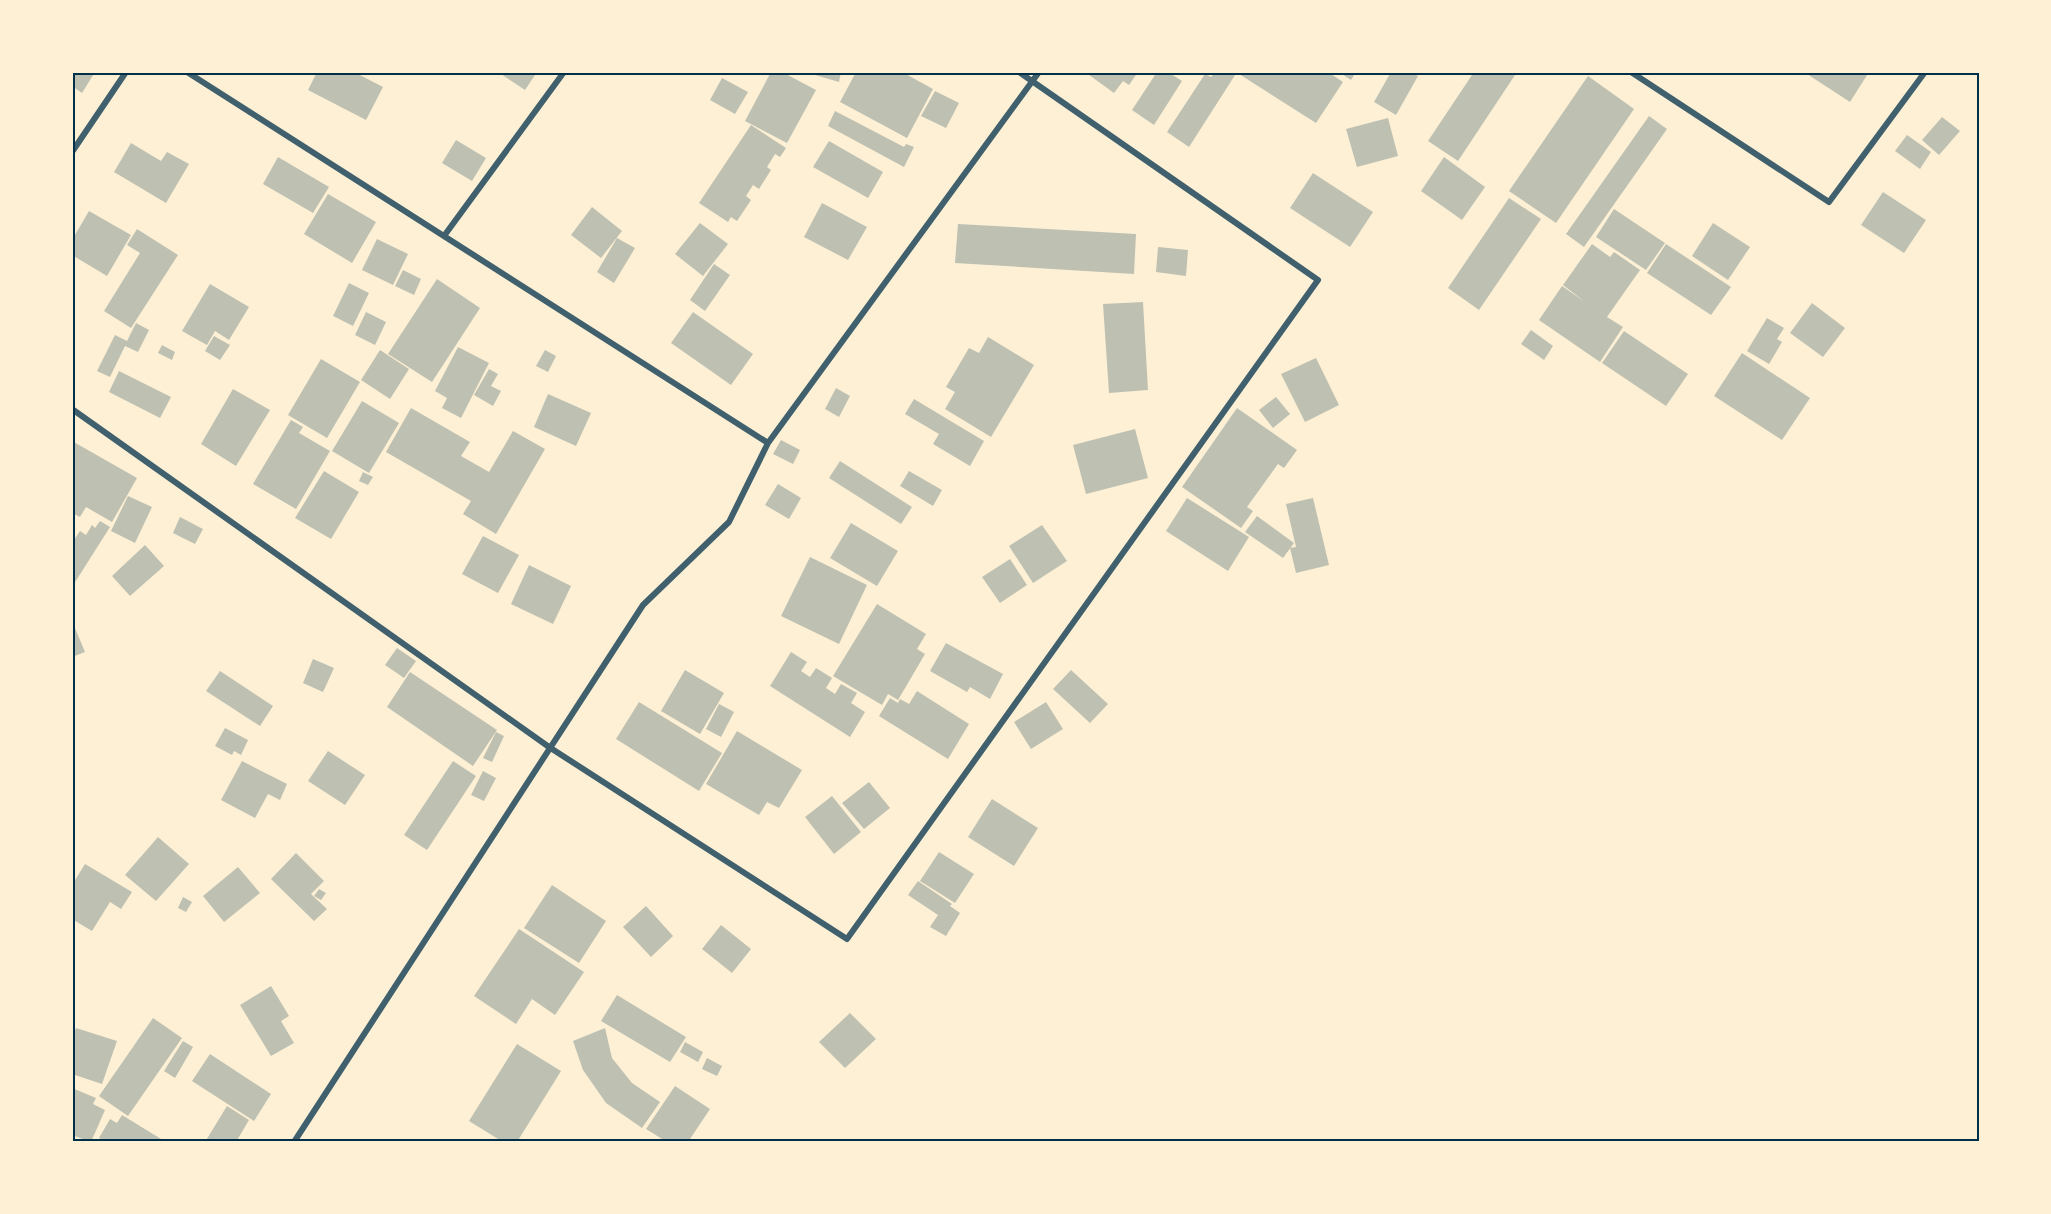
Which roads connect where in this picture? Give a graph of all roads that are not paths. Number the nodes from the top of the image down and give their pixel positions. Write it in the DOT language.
graph roads {
  1 [pos="126,72"];
  2 [pos="187,72"];
  3 [pos="564,72"];
  4 [pos="1019,72"];
  5 [pos="1039,72"];
  6 [pos="1631,72"];
  7 [pos="1925,72"];
  8 [pos="1032,81"];
  9 [pos="72,152"];
  10 [pos="444,236"];
  11 [pos="72,409"];
  12 [pos="768,443"];
  13 [pos="549,747"];
  14 [pos="294,1142"];
  1 -- 9 [label="street"];
  2 -- 10 [label="street"];
  3 -- 10 [label="street"];
  4 -- 8 [label="street"];
  5 -- 8 [label="street"];
  6 -- 7 [label="street"];
  8 -- 12 [label="street"];
  8 -- 13 [label="street"];
  10 -- 12 [label="street"];
  11 -- 13 [label="street"];
  12 -- 13 [label="street"];
  13 -- 14 [label="street"];
}
